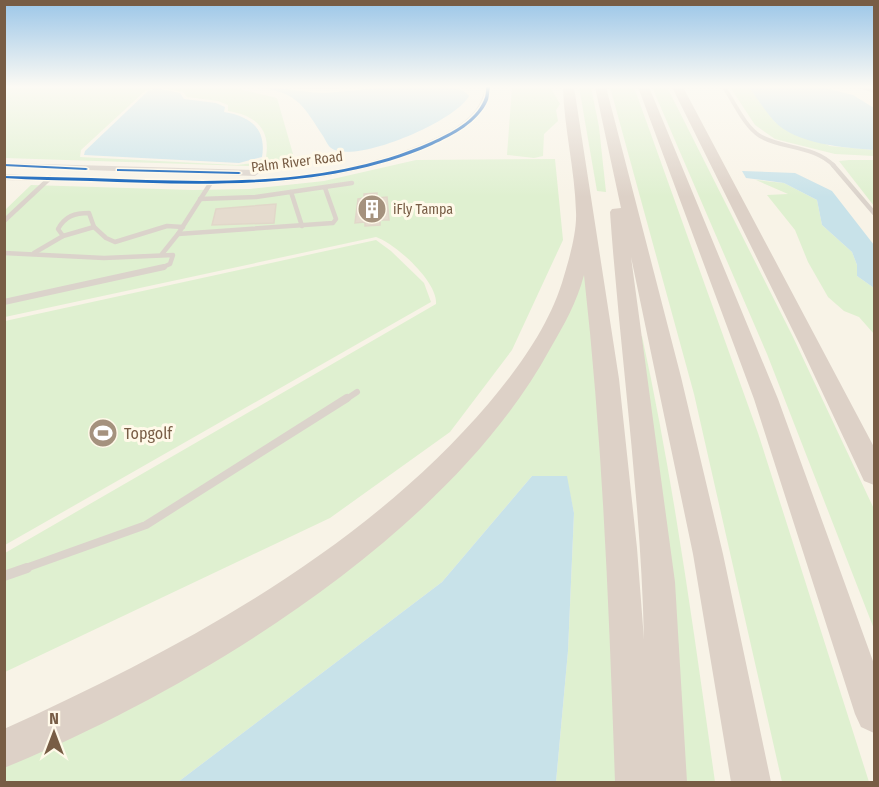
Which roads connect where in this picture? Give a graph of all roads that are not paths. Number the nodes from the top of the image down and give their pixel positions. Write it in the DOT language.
graph roads {
  1 [pos="454,124"];
  2 [pos="465,124"];
  3 [pos="573,124"];
  4 [pos="609,124"];
  5 [pos="658,124"];
  6 [pos="696,124"];
  7 [pos="748,124"];
  8 [pos="4,165"];
  9 [pos="62,167"];
  10 [pos="4,177"];
  11 [pos="622,177"];
  12 [pos="50,178"];
  13 [pos="352,183"];
  14 [pos="210,184"];
  15 [pos="325,188"];
  16 [pos="291,192"];
  17 [pos="200,199"];
  18 [pos="874,213"];
  19 [pos="584,217"];
  20 [pos="4,220"];
  21 [pos="302,226"];
  22 [pos="94,227"];
  23 [pos="183,227"];
  24 [pos="178,234"];
  25 [pos="63,236"];
  26 [pos="4,253"];
  27 [pos="34,253"];
  28 [pos="162,254"];
  29 [pos="4,302"];
  30 [pos="357,392"];
  31 [pos="874,472"];
  32 [pos="4,576"];
  33 [pos="874,714"];
  34 [pos="4,749"];
  35 [pos="635,783"];
  36 [pos="667,783"];
  37 [pos="751,783"];
  1 -- 9 [label="street, Palm River Road"];
  2 -- 14 [label="street, Palm River Road"];
  3 -- 19 [label="highway"];
  4 -- 11 [label="highway"];
  5 -- 33 [label="highway"];
  6 -- 31 [label="highway"];
  7 -- 18 [label="lane"];
  8 -- 9 [label="street, Palm River Road"];
  9 -- 12 [label="street"];
  10 -- 12 [label="street, Palm River Road"];
  11 -- 36 [label="highway"];
  11 -- 37 [label="highway"];
  12 -- 14 [label="street, Palm River Road"];
  12 -- 20 [label="lane"];
  13 -- 15 [label="lane"];
  14 -- 17 [label="lane"];
  15 -- 16 [label="lane"];
  15 -- 21 [label="lane"];
  16 -- 17 [label="lane"];
  16 -- 21 [label="lane"];
  17 -- 23 [label="lane"];
  19 -- 34 [label="highway"];
  19 -- 35 [label="highway"];
  21 -- 24 [label="lane"];
  22 -- 23 [label="lane"];
  22 -- 25 [label="lane"];
  22 -- 25 [label="lane"];
  23 -- 24 [label="lane"];
  24 -- 28 [label="lane"];
  25 -- 27 [label="lane"];
  26 -- 27 [label="lane"];
  27 -- 28 [label="lane"];
  28 -- 29 [label="lane"];
  30 -- 32 [label="lane"];
}
